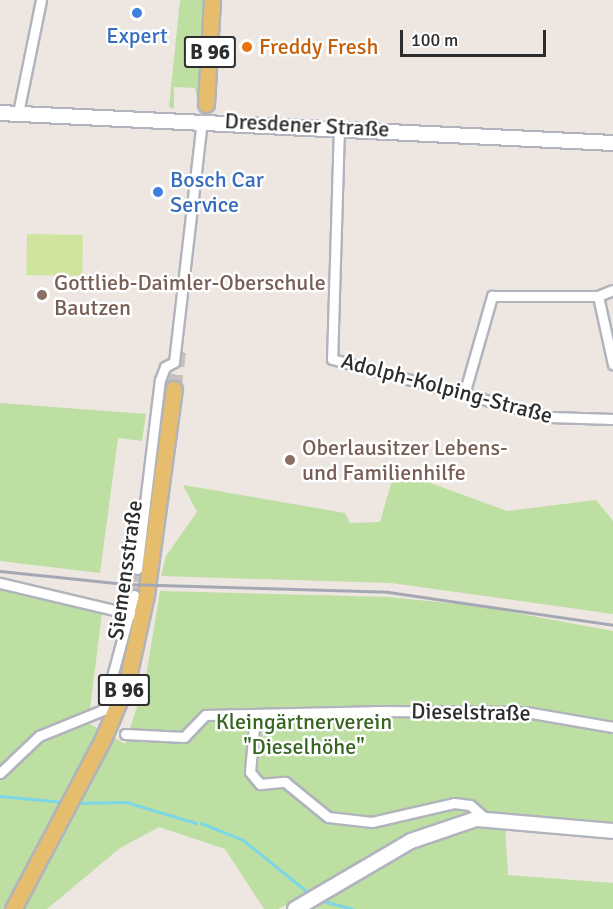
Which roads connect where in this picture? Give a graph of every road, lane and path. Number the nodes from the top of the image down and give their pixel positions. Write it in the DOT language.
graph roads {
  1 [pos="41,0"];
  2 [pos="212,0"];
  3 [pos="204,112"];
  4 [pos="0,113"];
  5 [pos="18,113"];
  6 [pos="339,126"];
  7 [pos="613,143"];
  8 [pos="613,290"];
  9 [pos="598,296"];
  10 [pos="613,364"];
  11 [pos="174,389"];
  12 [pos="465,391"];
  13 [pos="613,419"];
  14 [pos="137,569"];
  15 [pos="0,583"];
  16 [pos="134,595"];
  17 [pos="131,614"];
  18 [pos="255,717"];
  19 [pos="613,727"];
  20 [pos="125,734"];
  21 [pos="0,773"];
  22 [pos="485,818"];
  23 [pos="613,831"];
  24 [pos="12,909"];
  25 [pos="295,909"];
  1 -- 5 [label="street"];
  2 -- 3 [label="main road, B 96"];
  3 -- 5 [label="main road, Dresdener Straße"];
  3 -- 6 [label="main road, Dresdener Straße"];
  3 -- 14 [label="street"];
  4 -- 5 [label="main road, Dresdener Straße"];
  6 -- 7 [label="main road, Dresdener Straße"];
  6 -- 12 [label="street, Adolph-Kolping-Straße"];
  8 -- 9 [label="street"];
  9 -- 10 [label="street"];
  9 -- 12 [label="street"];
  11 -- 24 [label="main road, Siemensstraße / B 96"];
  12 -- 13 [label="street, Adolph-Kolping-Straße"];
  15 -- 17 [label="street"];
  16 -- 17 [label="street"];
  17 -- 21 [label="street"];
  18 -- 19 [label="street, Dieselstraße"];
  18 -- 20 [label="street, Dieselstraße"];
  18 -- 22 [label="street"];
  22 -- 23 [label="main road"];
  22 -- 25 [label="main road"];
}
